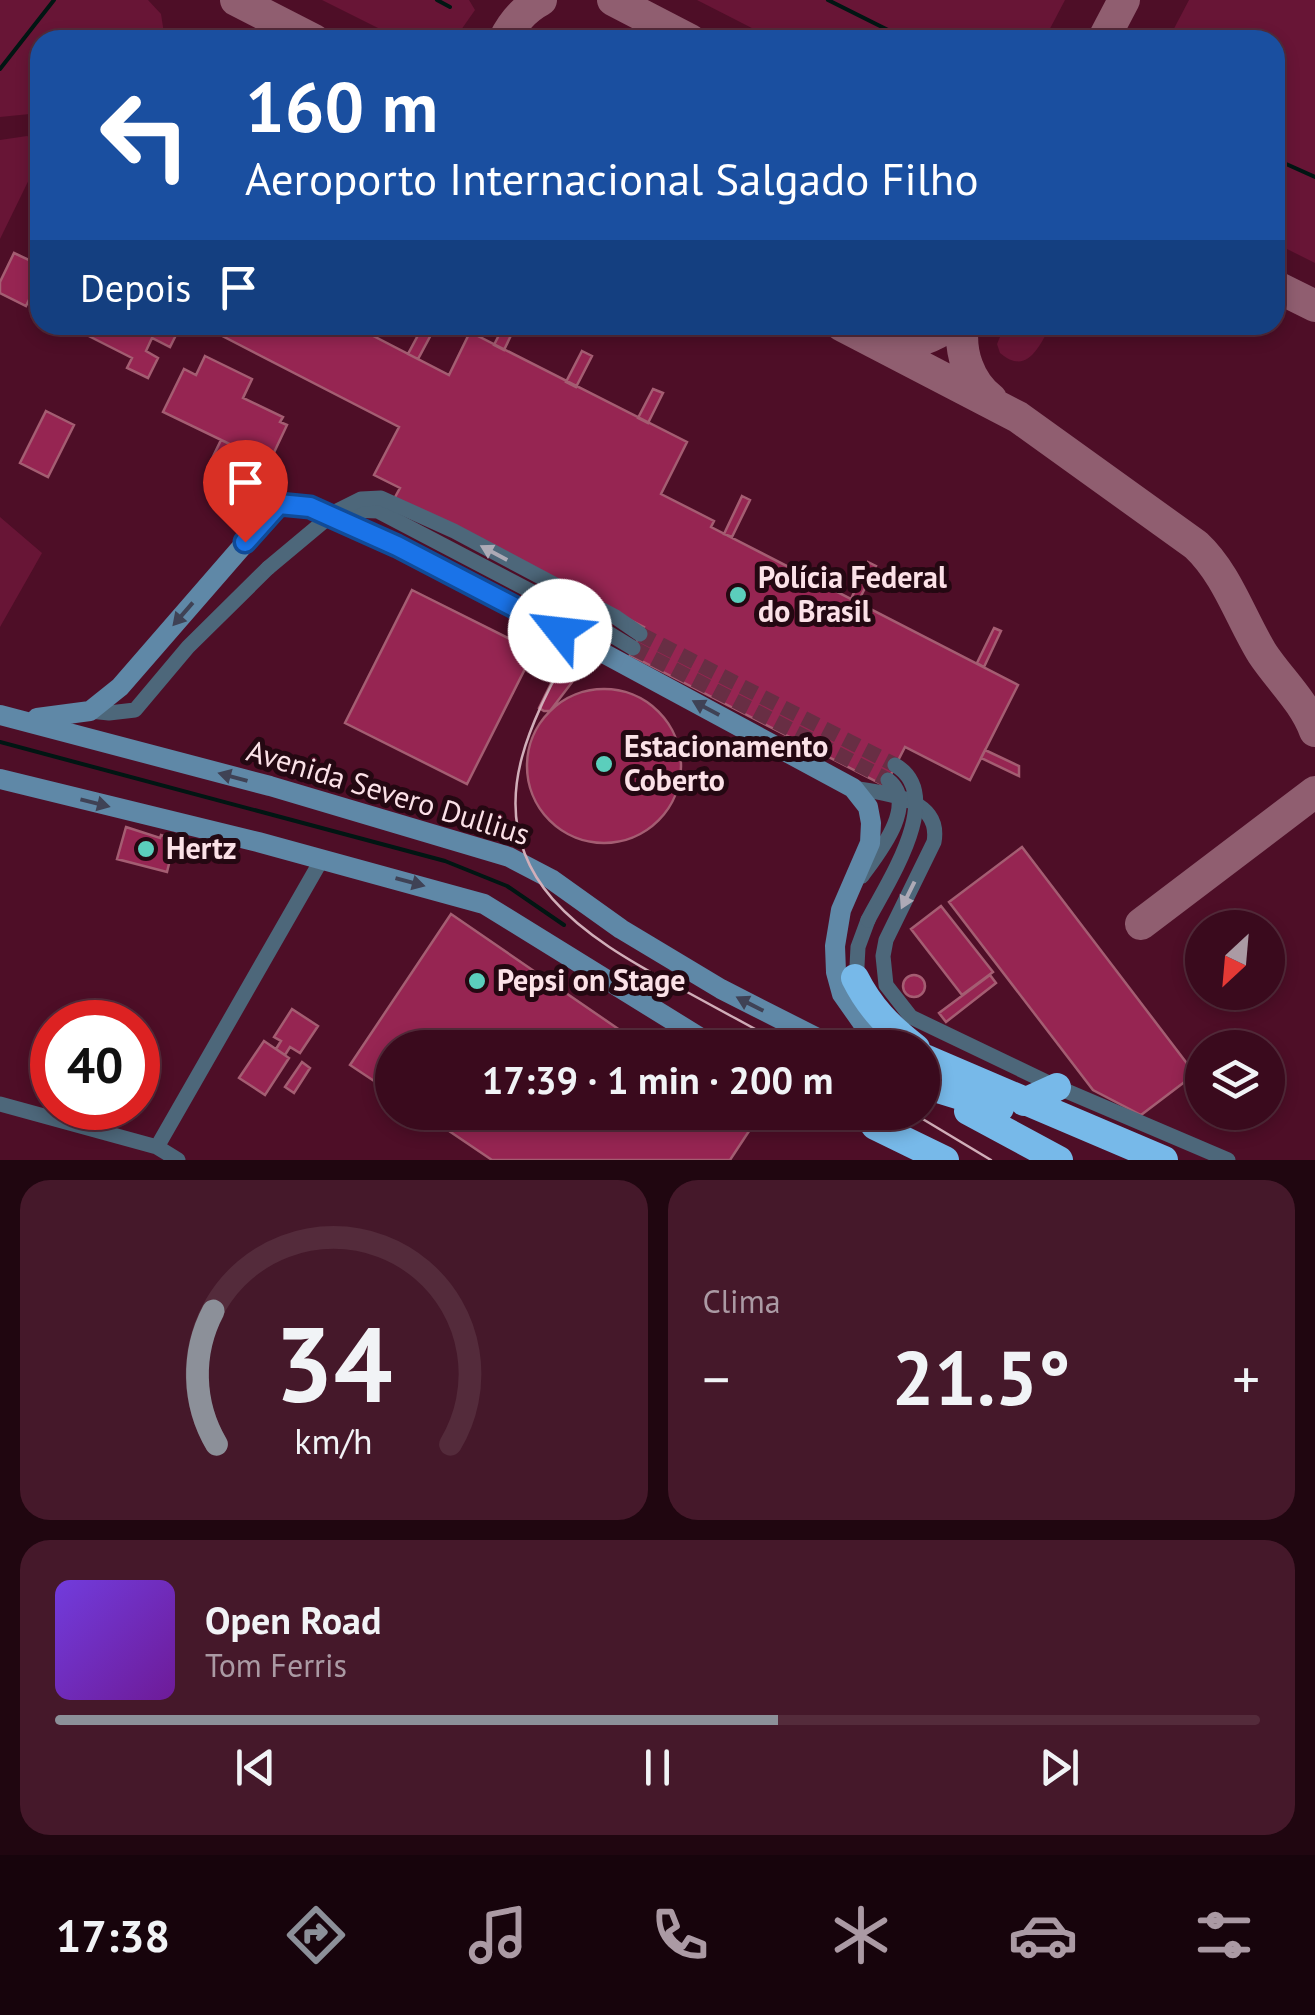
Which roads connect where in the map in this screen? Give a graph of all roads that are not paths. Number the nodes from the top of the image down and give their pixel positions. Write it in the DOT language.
graph roads {
  1 [pos="349,510"];
  2 [pos="585,632"];
  3 [pos="90,711"];
  4 [pos="0,715"];
  5 [pos="0,779"];
  6 [pos="860,789"];
  7 [pos="900,798"];
  8 [pos="322,859"];
  9 [pos="854,887"];
  10 [pos="855,978"];
  11 [pos="860,1024"];
  12 [pos="688,1030"];
  13 [pos="802,1030"];
  14 [pos="865,1030"];
  15 [pos="870,1030"];
  16 [pos="891,1030"];
  17 [pos="940,1071"];
  18 [pos="940,1074"];
  19 [pos="940,1076"];
  20 [pos="1057,1086"];
  21 [pos="1024,1102"];
  22 [pos="0,1104"];
  23 [pos="881,1130"];
  24 [pos="883,1130"];
  25 [pos="157,1147"];
  26 [pos="1110,1155"];
  27 [pos="178,1160"];
  28 [pos="925,1160"];
  29 [pos="944,1160"];
  30 [pos="1060,1160"];
  31 [pos="1164,1160"];
  32 [pos="1228,1160"];
  1 -- 2 [label="street"];
  2 -- 3 [label="main road, one-way"];
  2 -- 3 [label="street, one-way, bridge"];
  6 -- 2 [label="main road, one-way"];
  3 -- 4 [label="main road"];
  13 -- 4 [label="main road, Avenida Severo Dullius, one-way"];
  5 -- 8 [label="main road, one-way"];
  6 -- 7 [label="street"];
  6 -- 9 [label="main road"];
  7 -- 9 [label="street"];
  7 -- 10 [label="street, bridge"];
  7 -- 20 [label="street, one-way"];
  8 -- 12 [label="main road, one-way"];
  8 -- 25 [label="street"];
  9 -- 11 [label="main road"];
  10 -- 11 [label="street"];
  10 -- 16 [label="highway"];
  11 -- 14 [label="main road"];
  11 -- 15 [label="highway"];
  17 -- 21 [label="highway"];
  18 -- 26 [label="highway"];
  19 -- 30 [label="highway"];
  20 -- 21 [label="highway"];
  20 -- 32 [label="street"];
  21 -- 31 [label="highway"];
  22 -- 25 [label="street"];
  23 -- 28 [label="main road"];
  24 -- 29 [label="highway"];
  25 -- 27 [label="street"];
}
